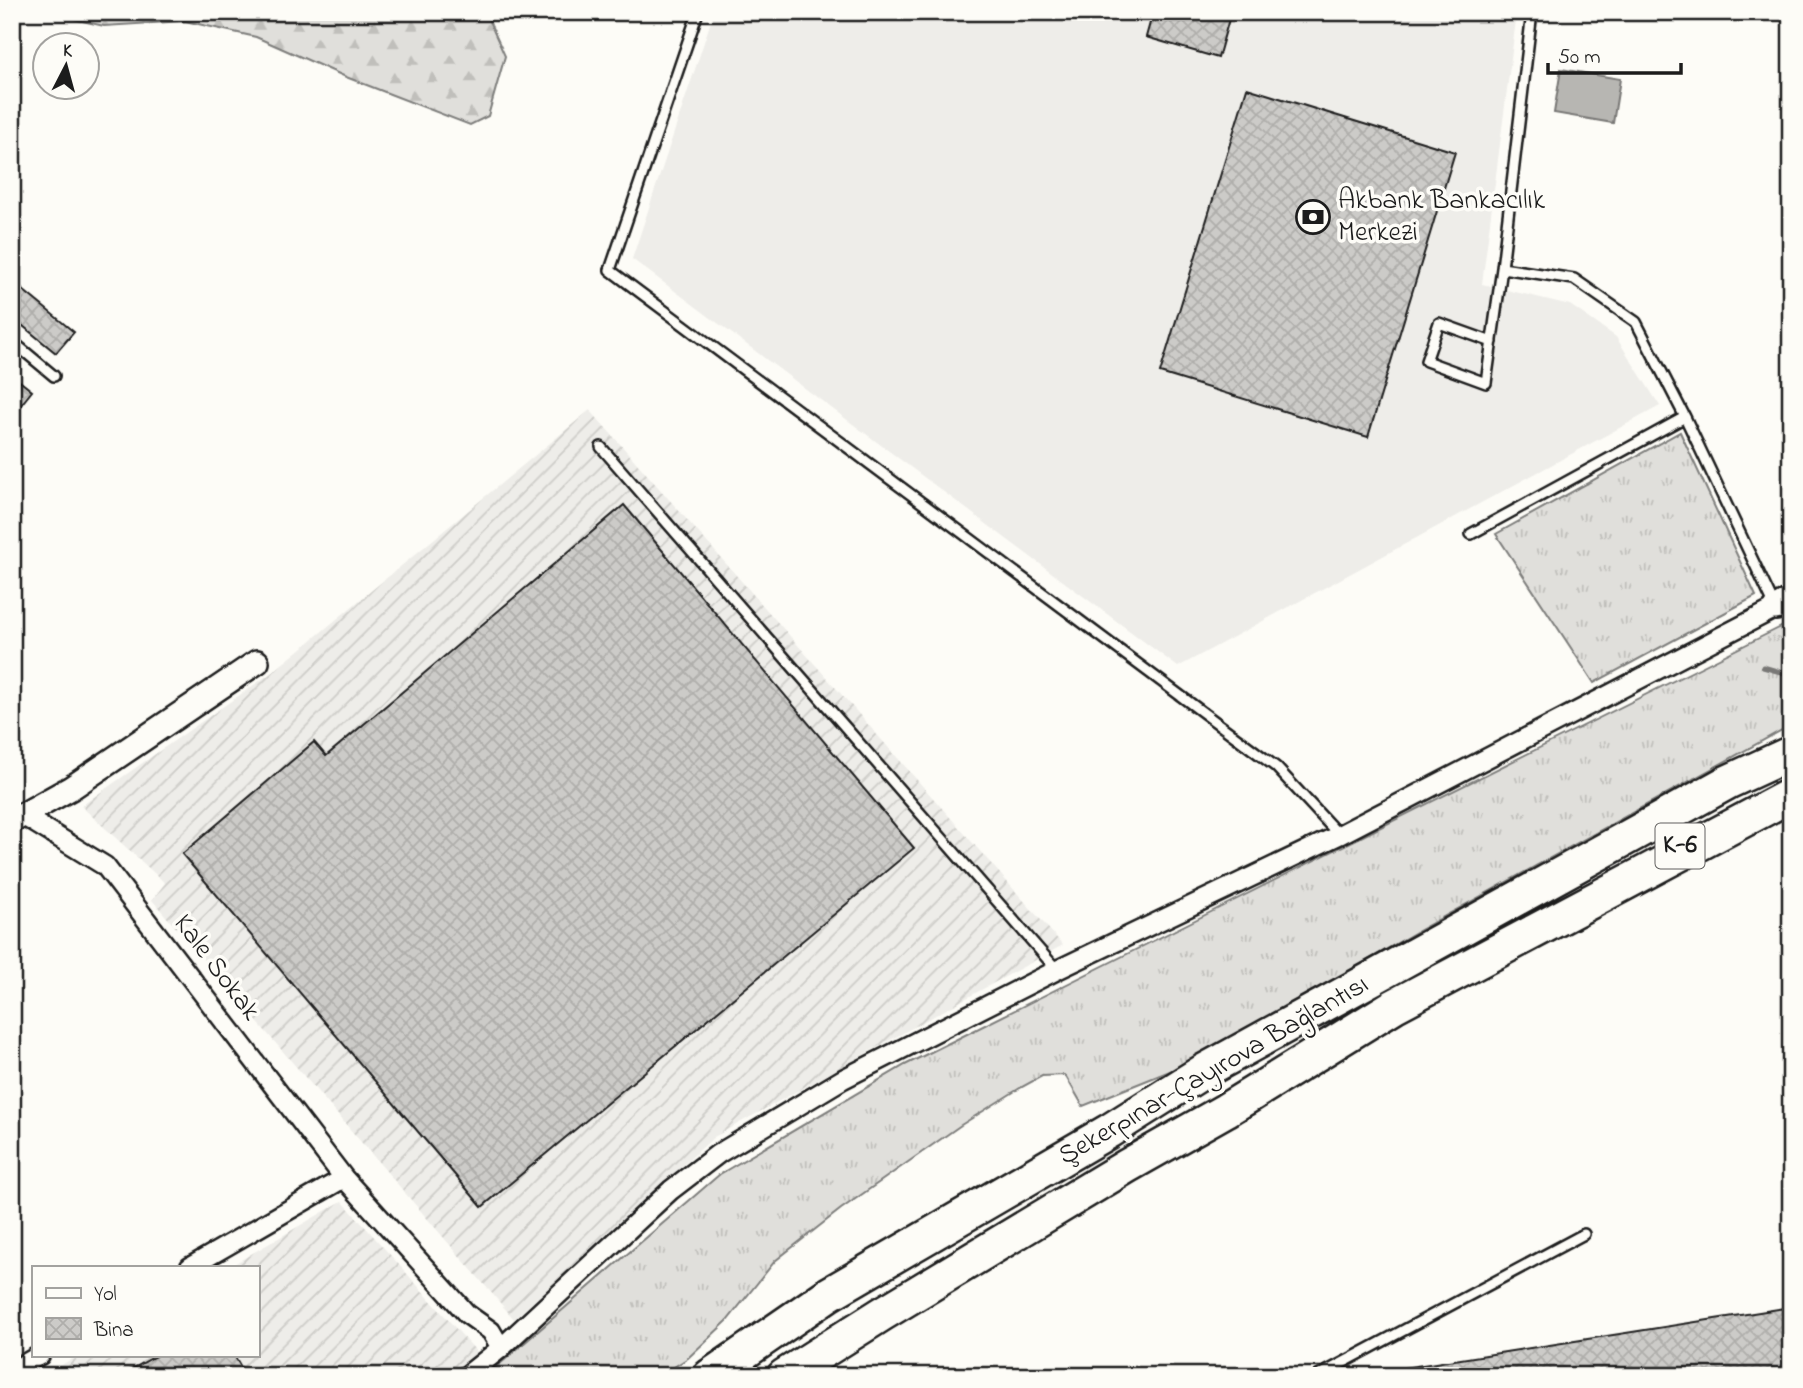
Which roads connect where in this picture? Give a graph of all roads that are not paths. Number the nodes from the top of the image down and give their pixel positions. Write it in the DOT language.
graph roads {
  1 [pos="698,12"];
  2 [pos="1532,12"];
  3 [pos="1502,268"];
  4 [pos="12,341"];
  5 [pos="1492,342"];
  6 [pos="54,376"];
  7 [pos="1685,417"];
  8 [pos="601,447"];
  9 [pos="1471,534"];
  10 [pos="1783,604"];
  11 [pos="257,662"];
  12 [pos="1791,740"];
  13 [pos="1791,753"];
  14 [pos="1728,782"];
  15 [pos="1791,782"];
  16 [pos="1791,795"];
  17 [pos="17,818"];
  18 [pos="1339,835"];
  19 [pos="1570,912"];
  20 [pos="1057,970"];
  21 [pos="344,1178"];
  22 [pos="1584,1234"];
  23 [pos="192,1266"];
  24 [pos="501,1348"];
  25 [pos="38,1356"];
  26 [pos="12,1371"];
  27 [pos="466,1376"];
  28 [pos="710,1376"];
  29 [pos="784,1376"];
  30 [pos="1318,1376"];
  1 -- 18 [label="lane"];
  2 -- 3 [label="lane"];
  3 -- 5 [label="lane"];
  3 -- 7 [label="lane"];
  4 -- 6 [label="lane"];
  5 -- 5 [label="lane"];
  7 -- 9 [label="lane"];
  7 -- 10 [label="lane"];
  8 -- 20 [label="lane"];
  10 -- 18 [label="street"];
  11 -- 17 [label="street"];
  12 -- 14 [label="highway"];
  13 -- 14 [label="highway"];
  14 -- 28 [label="highway, Şekerpınar-Çayırova Bağlantısı"];
  15 -- 19 [label="highway, K-6"];
  16 -- 19 [label="highway, K-6"];
  17 -- 21 [label="street, Kale Sokak"];
  18 -- 20 [label="street"];
  19 -- 29 [label="highway, Şekerpınar-Çayırova Bağlantısı"];
  20 -- 24 [label="street"];
  21 -- 23 [label="street"];
  21 -- 24 [label="street, Kale Sokak"];
  22 -- 30 [label="lane"];
  24 -- 27 [label="street"];
  25 -- 26 [label="street"];
}
